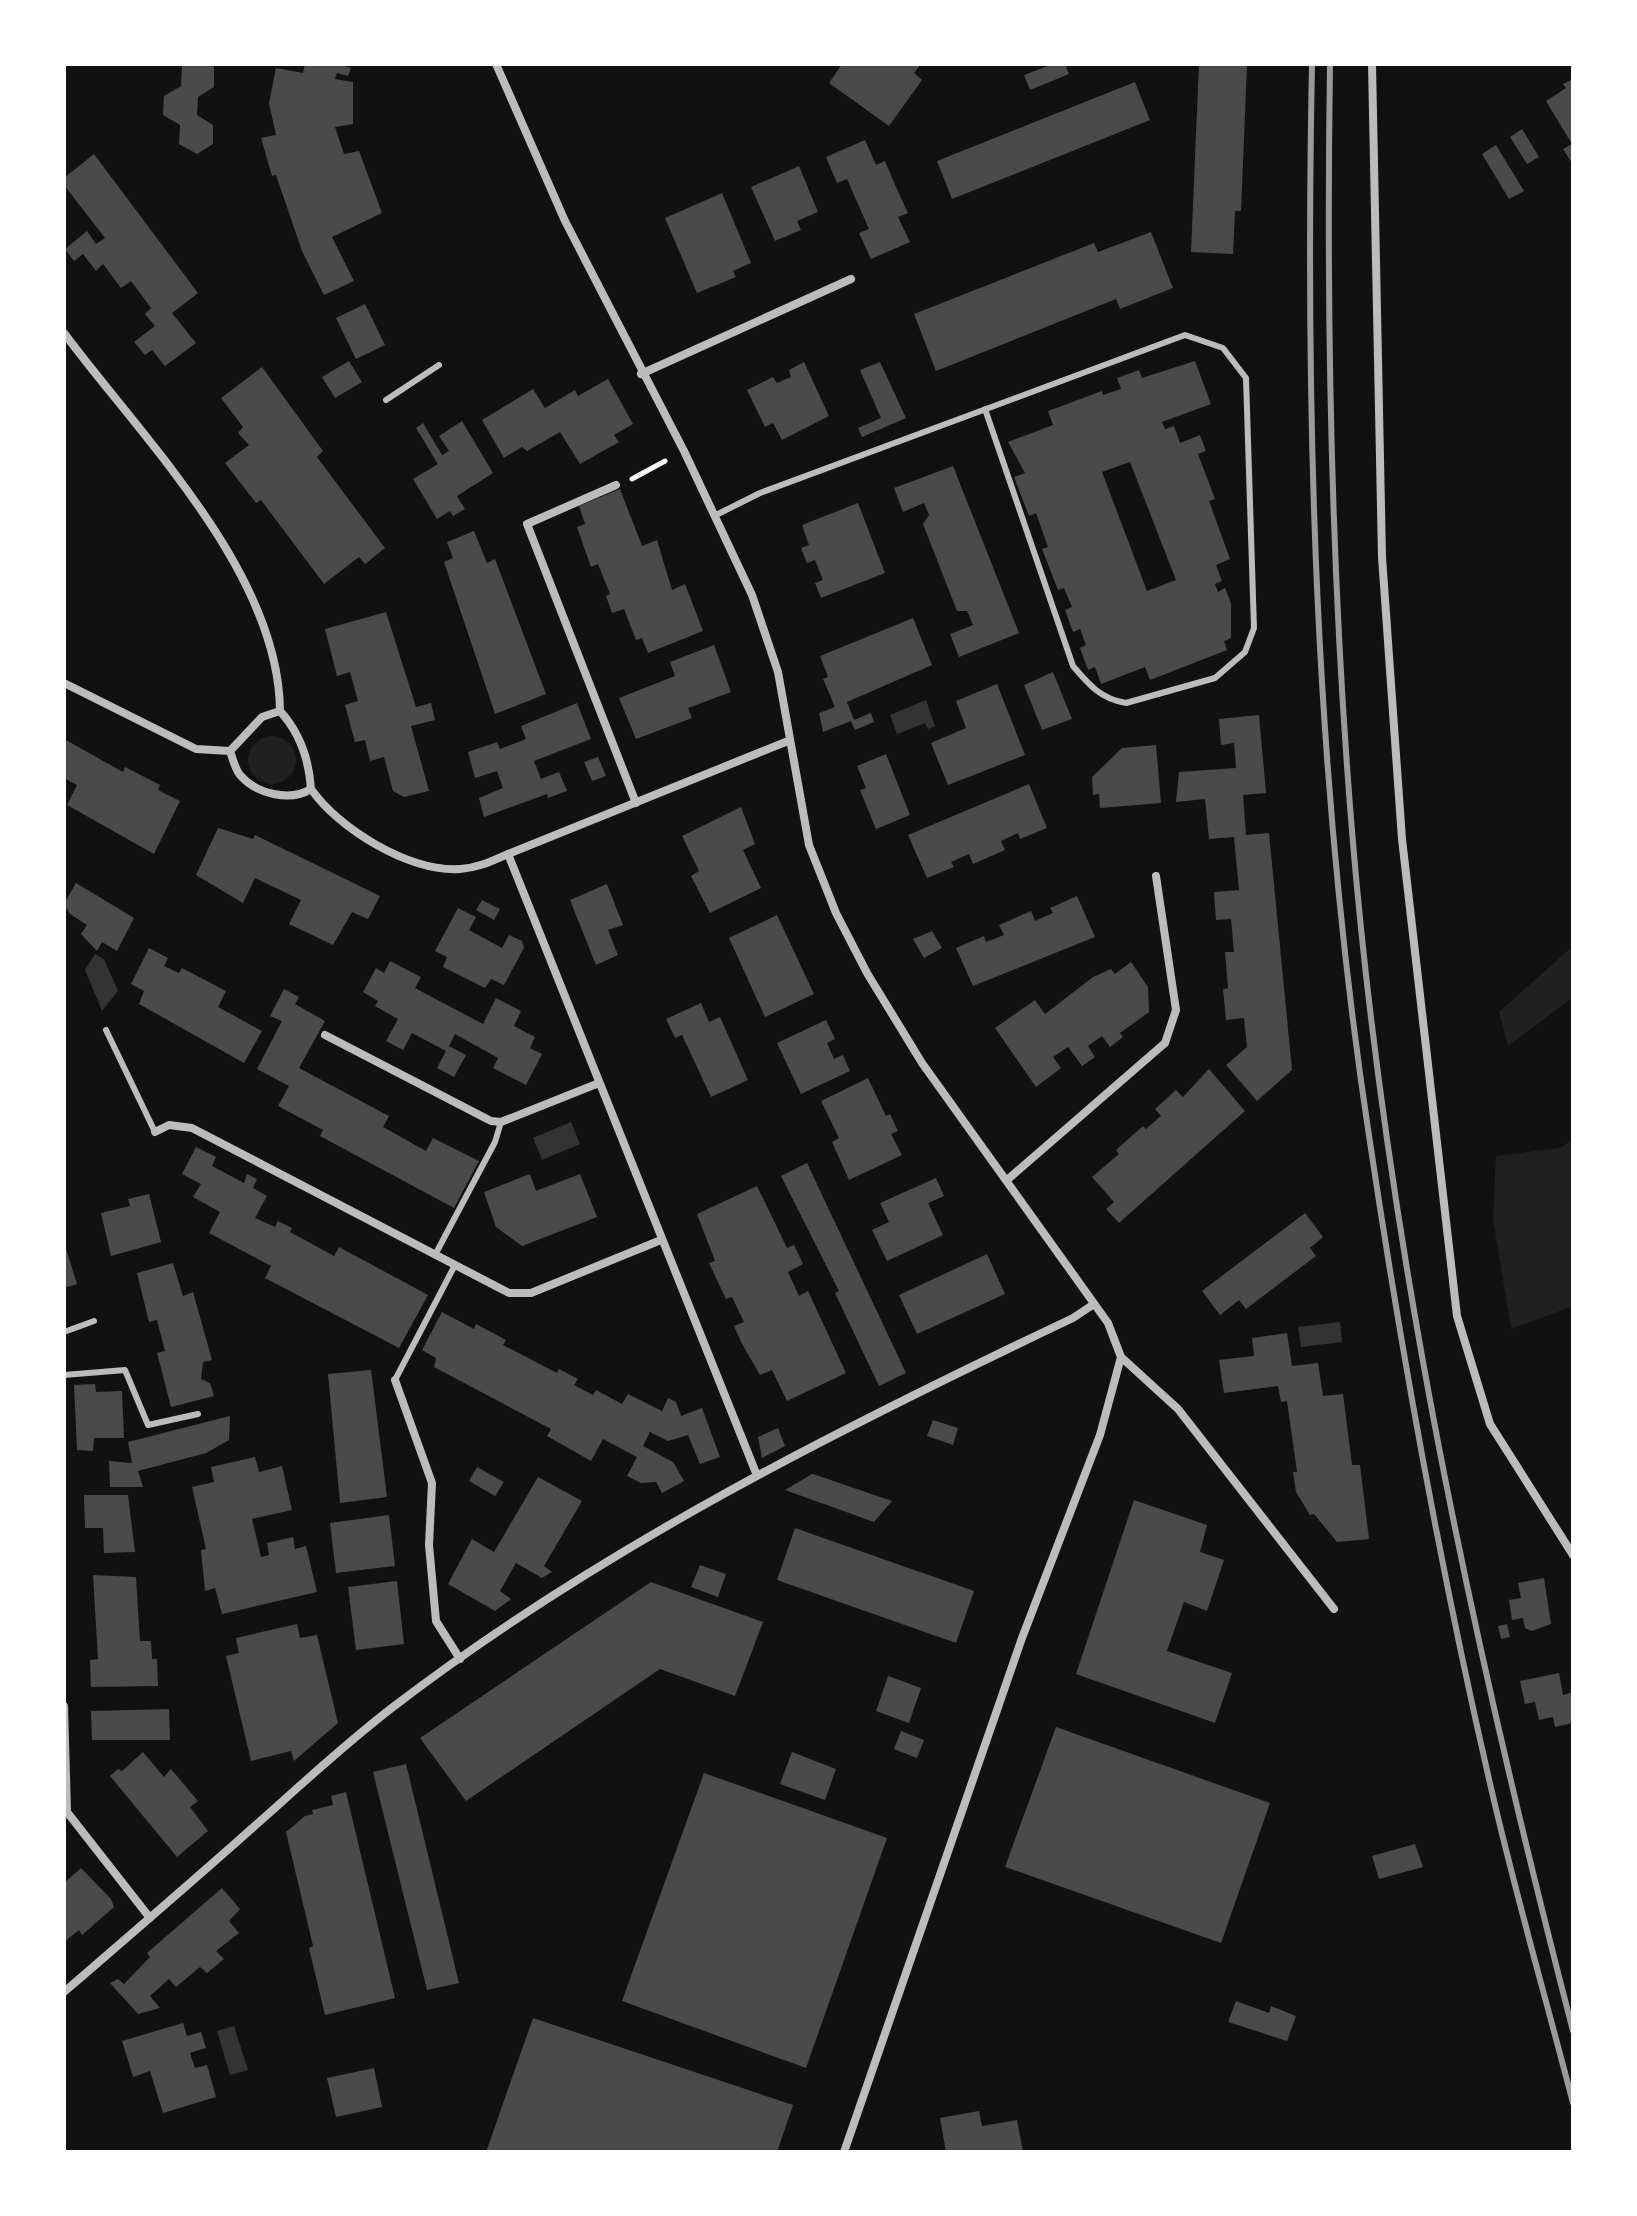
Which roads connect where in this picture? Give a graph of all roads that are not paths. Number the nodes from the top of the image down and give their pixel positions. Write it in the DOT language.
graph roads {
  1 [pos="496,64"];
  2 [pos="1372,64"];
  3 [pos="851,279"];
  4 [pos="64,333"];
  5 [pos="439,365"];
  6 [pos="641,374"];
  7 [pos="386,400"];
  8 [pos="985,409"];
  9 [pos="616,485"];
  10 [pos="714,516"];
  11 [pos="64,683"];
  12 [pos="280,711"];
  13 [pos="788,741"];
  14 [pos="230,751"];
  15 [pos="311,789"];
  16 [pos="636,803"];
  17 [pos="508,854"];
  18 [pos="1156,876"];
  19 [pos="106,1030"];
  20 [pos="325,1035"];
  21 [pos="599,1083"];
  22 [pos="501,1122"];
  23 [pos="155,1132"];
  24 [pos="1007,1180"];
  25 [pos="661,1240"];
  26 [pos="435,1255"];
  27 [pos="455,1265"];
  28 [pos="1094,1304"];
  29 [pos="94,1321"];
  30 [pos="64,1332"];
  31 [pos="1121,1357"];
  32 [pos="64,1375"];
  33 [pos="395,1380"];
  34 [pos="198,1414"];
  35 [pos="756,1473"];
  36 [pos="1573,1555"];
  37 [pos="1334,1609"];
  38 [pos="460,1659"];
  39 [pos="64,1706"];
  40 [pos="150,1918"];
  41 [pos="64,1992"];
  42 [pos="844,2152"];
  1 -- 6 [label="street"];
  2 -- 36 [label="street"];
  3 -- 6 [label="street"];
  4 -- 12 [label="street"];
  5 -- 7 [label="lane"];
  6 -- 10 [label="street"];
  8 -- 8 [label="lane"];
  8 -- 10 [label="lane"];
  9 -- 16 [label="street"];
  10 -- 13 [label="street"];
  11 -- 14 [label="street"];
  12 -- 14 [label="street"];
  12 -- 15 [label="street"];
  13 -- 16 [label="street"];
  13 -- 24 [label="street"];
  14 -- 15 [label="street"];
  15 -- 17 [label="street"];
  16 -- 17 [label="street"];
  17 -- 21 [label="street"];
  18 -- 24 [label="street"];
  19 -- 23 [label="lane"];
  20 -- 22 [label="street"];
  21 -- 22 [label="street"];
  21 -- 25 [label="street"];
  22 -- 26 [label="lane"];
  23 -- 26 [label="street"];
  24 -- 28 [label="street"];
  25 -- 27 [label="street"];
  25 -- 35 [label="street"];
  26 -- 27 [label="street"];
  27 -- 33 [label="lane"];
  28 -- 31 [label="street"];
  28 -- 35 [label="street"];
  29 -- 30 [label="lane"];
  31 -- 37 [label="street"];
  31 -- 42 [label="street"];
  32 -- 34 [label="lane"];
  33 -- 38 [label="street"];
  35 -- 38 [label="street"];
  38 -- 40 [label="street"];
  39 -- 40 [label="street"];
  40 -- 41 [label="street"];
}
